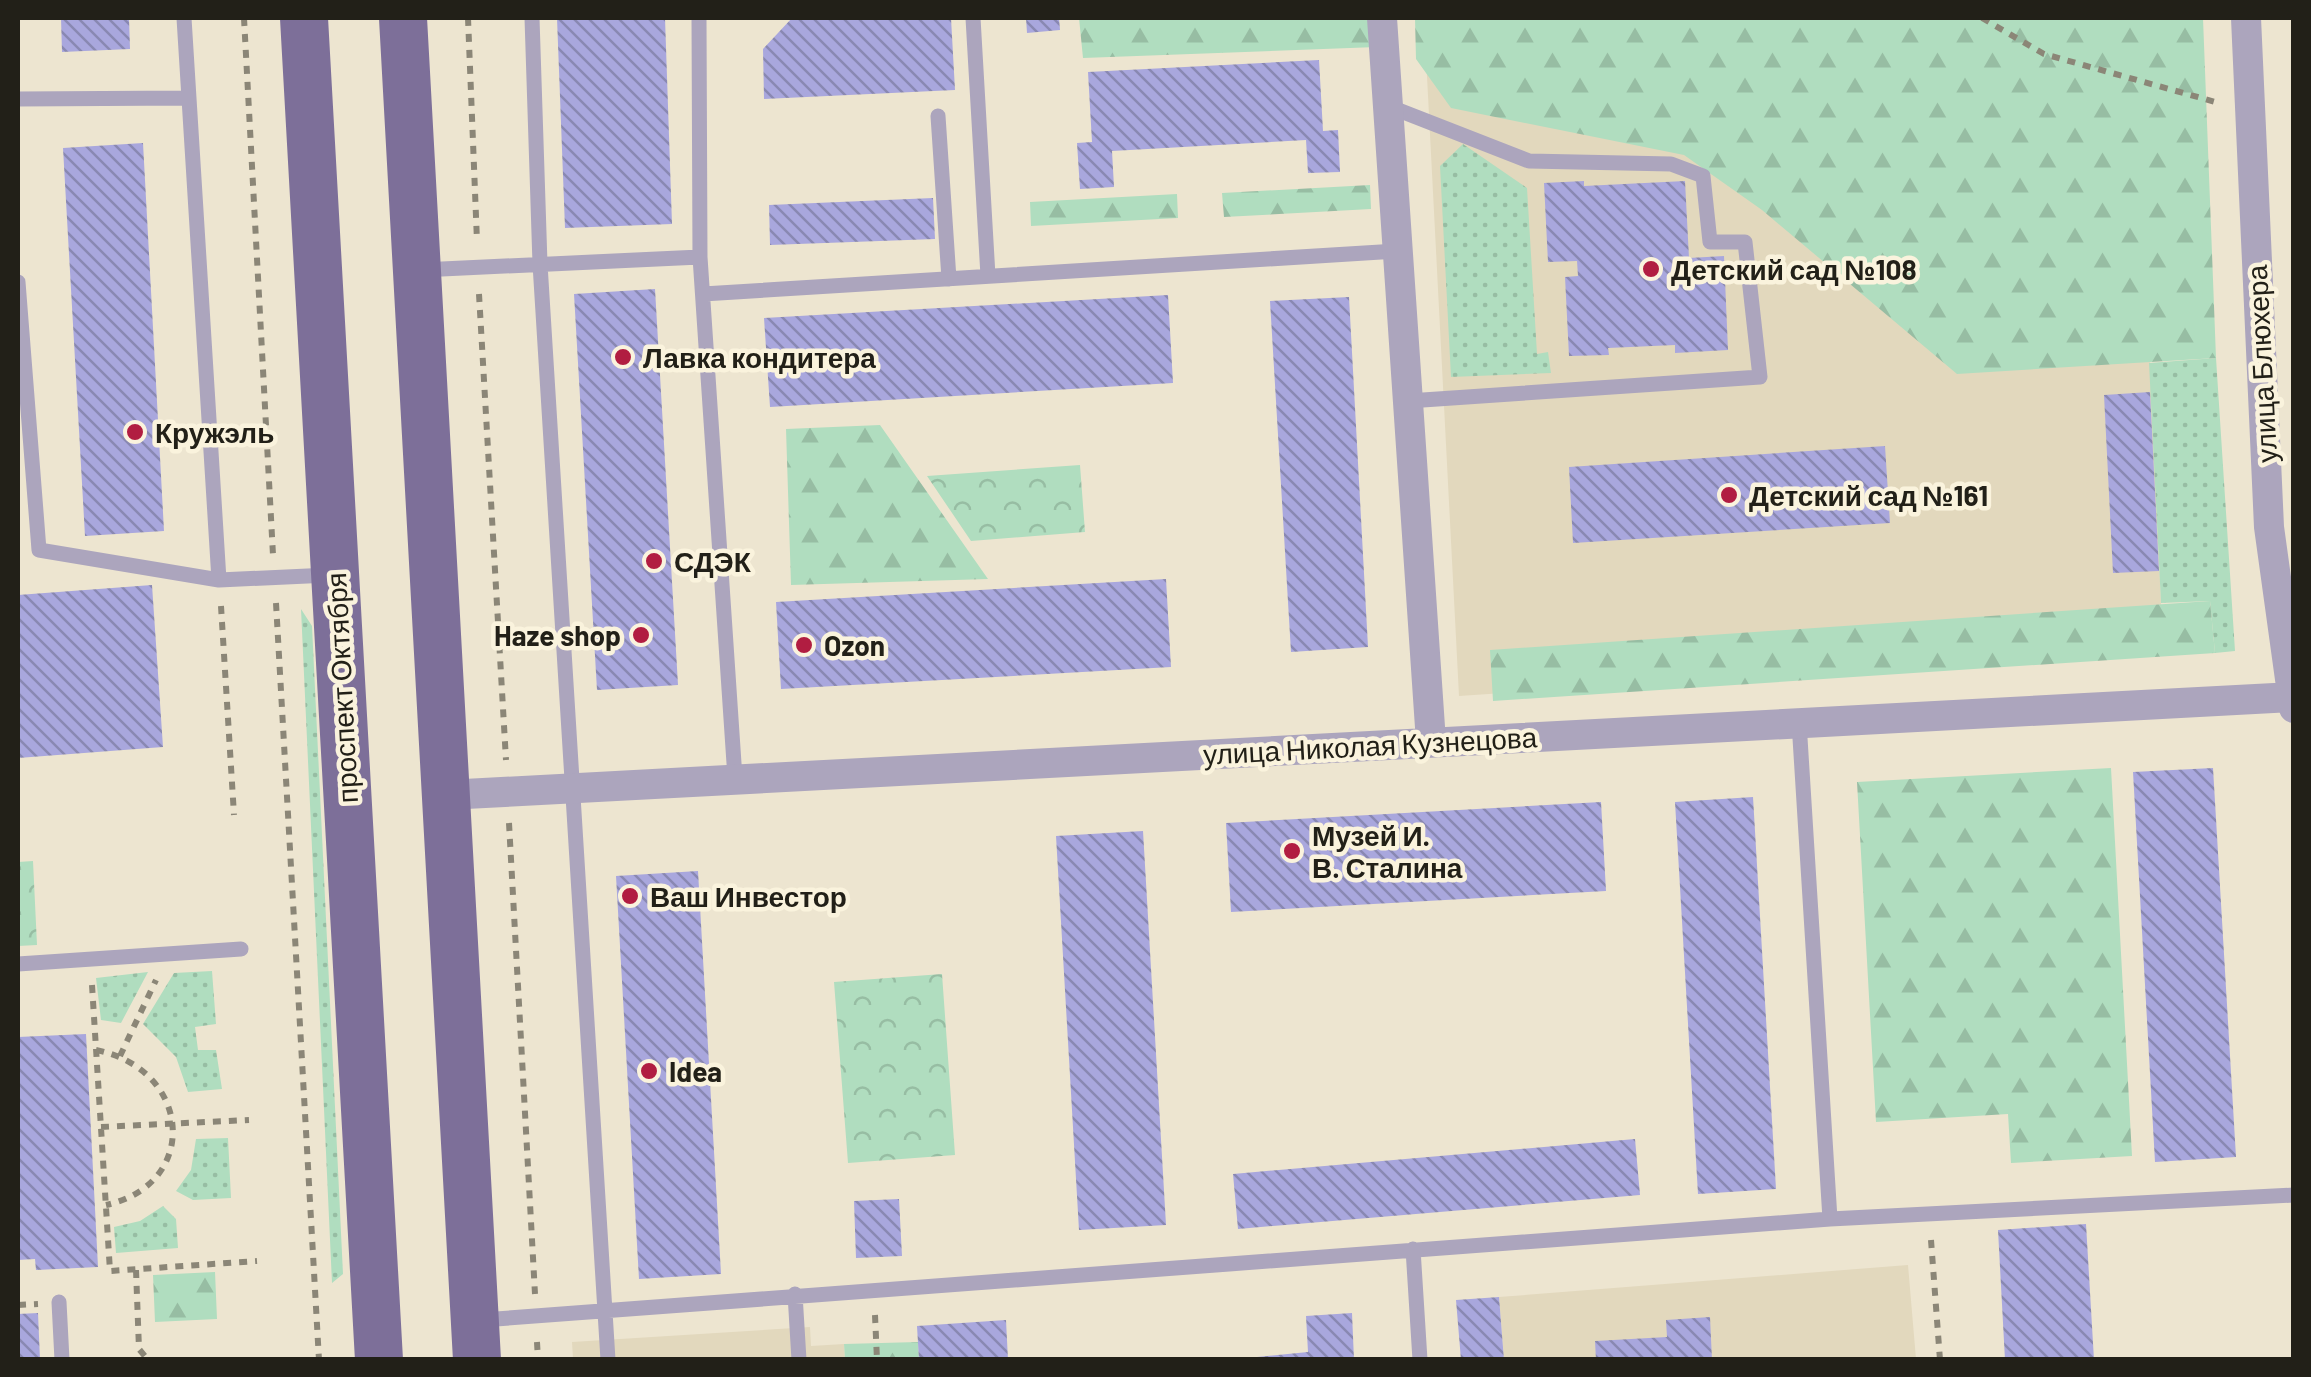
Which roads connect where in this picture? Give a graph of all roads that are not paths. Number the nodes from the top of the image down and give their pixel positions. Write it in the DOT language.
graph roads {
  1 [pos="184,18"];
  2 [pos="304,18"];
  3 [pos="403,18"];
  4 [pos="532,18"];
  5 [pos="699,18"];
  6 [pos="973,18"];
  7 [pos="1382,18"];
  8 [pos="2246,18"];
  9 [pos="189,98"];
  10 [pos="18,99"];
  11 [pos="1388,106"];
  12 [pos="938,116"];
  13 [pos="1398,251"];
  14 [pos="700,257"];
  15 [pos="540,264"];
  16 [pos="417,270"];
  17 [pos="988,276"];
  18 [pos="950,279"];
  19 [pos="18,282"];
  20 [pos="703,294"];
  21 [pos="1408,401"];
  22 [pos="23,428"];
  23 [pos="335,574"];
  24 [pos="219,580"];
  25 [pos="2293,697"];
  26 [pos="2294,708"];
  27 [pos="1799,722"];
  28 [pos="1431,742"];
  29 [pos="735,778"];
  30 [pos="574,786"];
  31 [pos="446,795"];
  32 [pos="241,949"];
  33 [pos="18,964"];
  34 [pos="2294,1194"];
  35 [pos="1830,1219"];
  36 [pos="1412,1250"];
  37 [pos="796,1294"];
  38 [pos="59,1302"];
  39 [pos="605,1308"];
  40 [pos="476,1340"];
  41 [pos="62,1360"];
  42 [pos="379,1360"];
  43 [pos="608,1360"];
  44 [pos="799,1360"];
  45 [pos="1420,1360"];
  1 -- 9 [label="lane"];
  2 -- 23 [label="main road, проспект Октября"];
  3 -- 16 [label="main road"];
  4 -- 15 [label="lane"];
  5 -- 14 [label="lane"];
  6 -- 17 [label="lane"];
  7 -- 11 [label="street"];
  8 -- 25 [label="street, улица Блюхера"];
  9 -- 10 [label="lane"];
  9 -- 24 [label="lane"];
  11 -- 13 [label="street"];
  11 -- 21 [label="lane"];
  12 -- 18 [label="lane"];
  13 -- 17 [label="lane"];
  13 -- 21 [label="street"];
  14 -- 15 [label="lane"];
  14 -- 20 [label="lane"];
  15 -- 16 [label="lane"];
  15 -- 30 [label="lane"];
  16 -- 31 [label="main road"];
  17 -- 18 [label="lane"];
  18 -- 20 [label="lane"];
  19 -- 22 [label="lane"];
  20 -- 29 [label="lane"];
  21 -- 28 [label="street"];
  22 -- 24 [label="lane"];
  23 -- 24 [label="lane"];
  23 -- 42 [label="main road, проспект Октября"];
  25 -- 26 [label="street, улица Блюхера"];
  25 -- 27 [label="street, улица Николая Кузнецова"];
  27 -- 28 [label="street, улица Николая Кузнецова"];
  27 -- 35 [label="lane"];
  28 -- 29 [label="street, улица Николая Кузнецова"];
  29 -- 30 [label="street, улица Николая Кузнецова"];
  30 -- 31 [label="street, улица Николая Кузнецова"];
  30 -- 39 [label="lane"];
  31 -- 40 [label="main road"];
  32 -- 33 [label="lane"];
  34 -- 35 [label="lane"];
  35 -- 36 [label="lane"];
  36 -- 37 [label="lane"];
  36 -- 45 [label="lane"];
  37 -- 39 [label="lane"];
  37 -- 44 [label="lane"];
  38 -- 41 [label="lane"];
  39 -- 40 [label="lane"];
  39 -- 43 [label="lane"];
}
